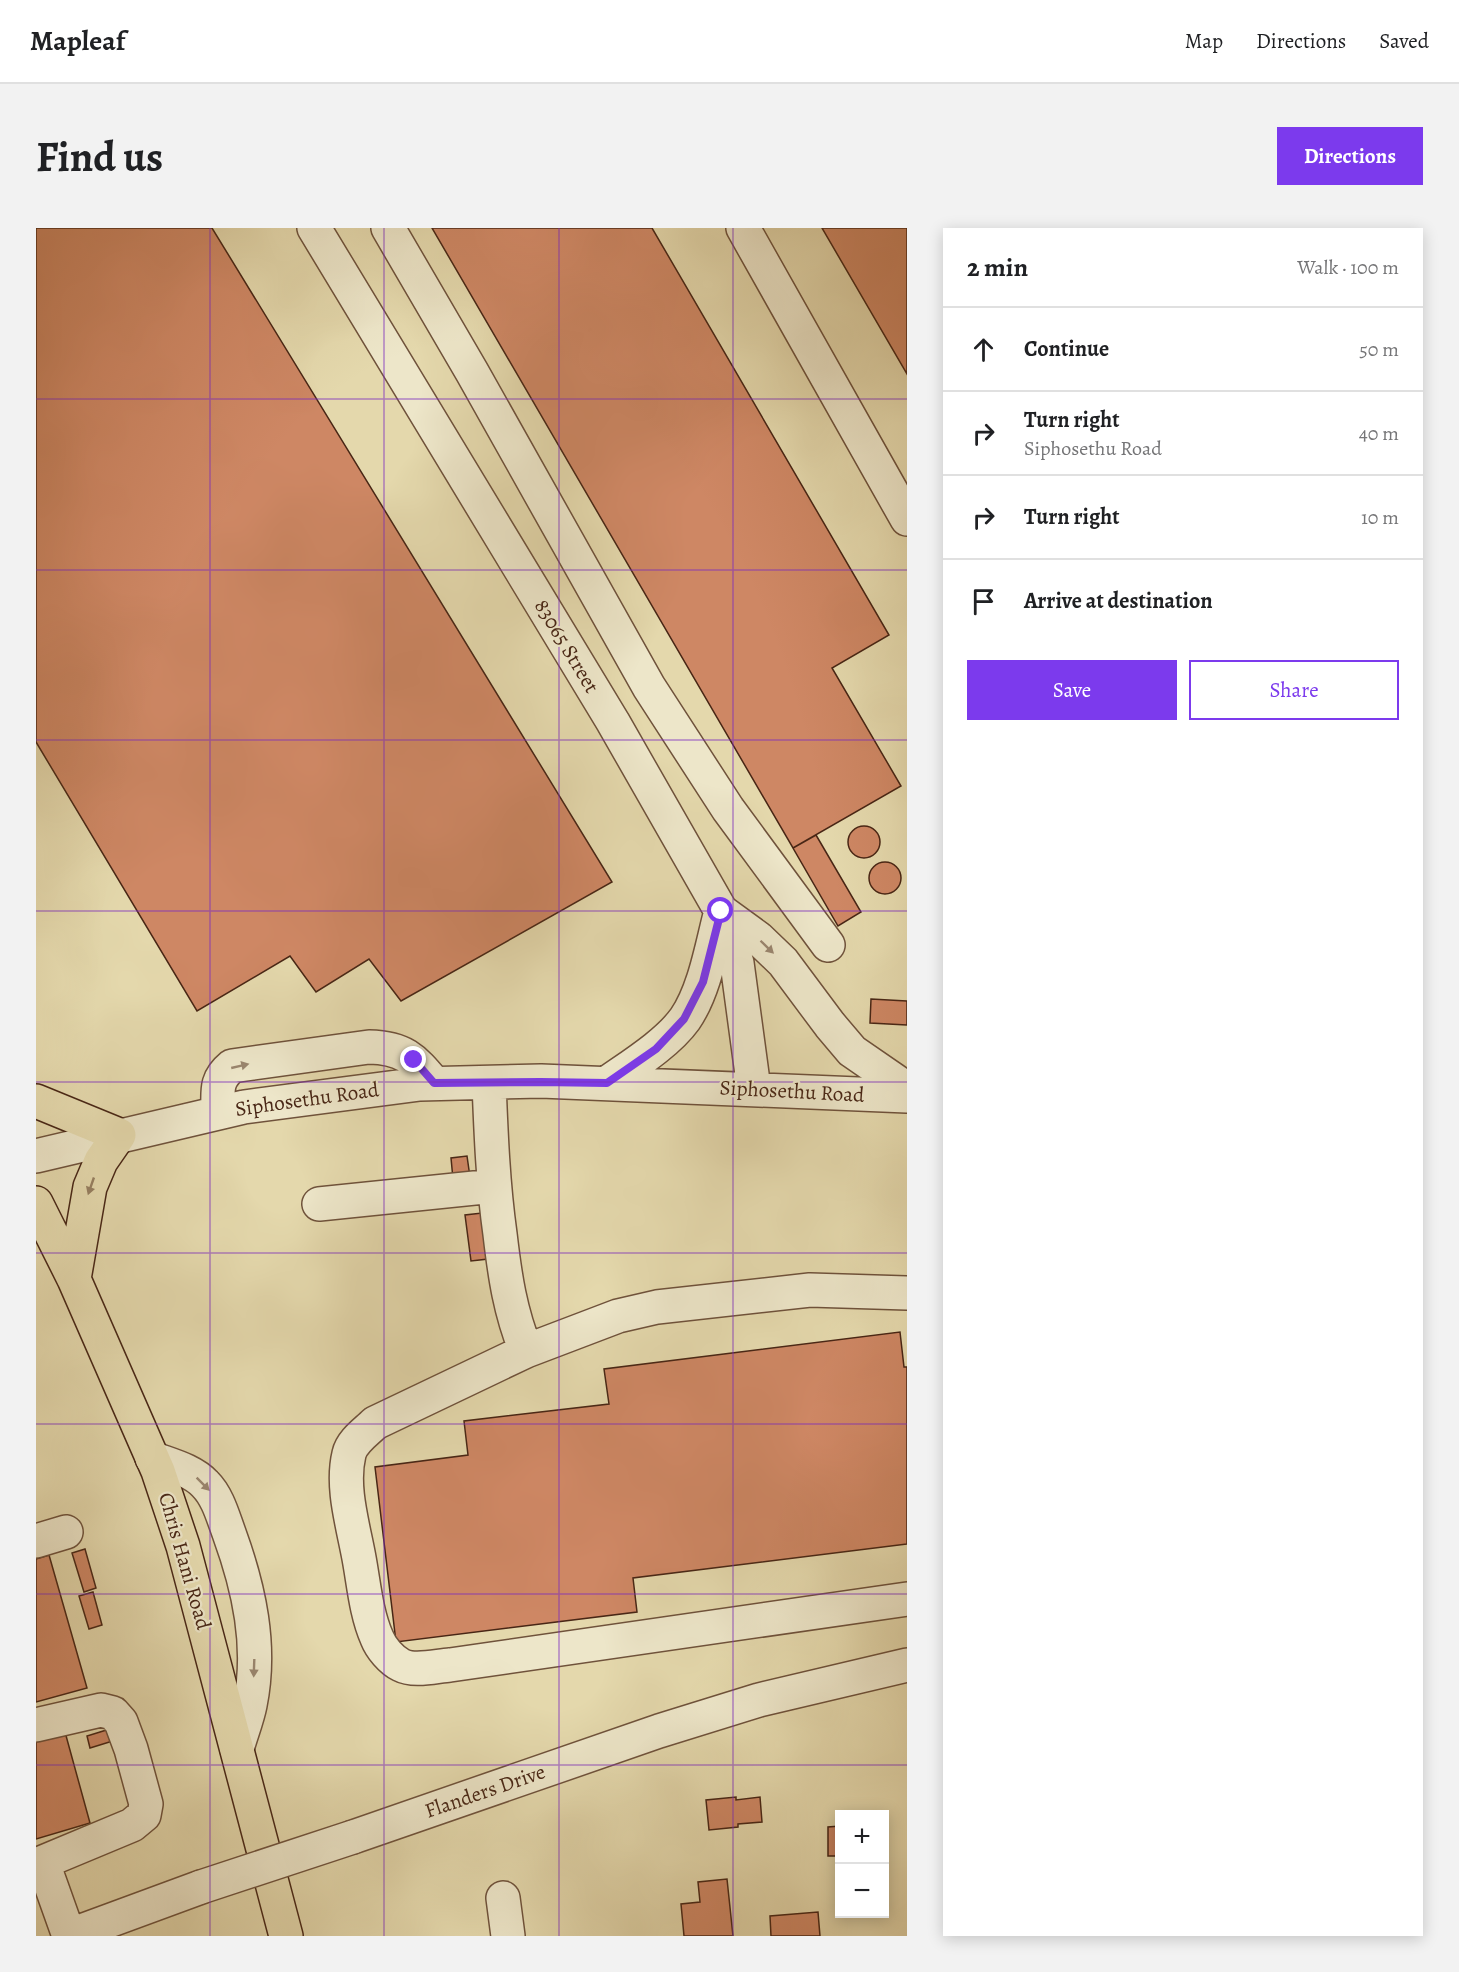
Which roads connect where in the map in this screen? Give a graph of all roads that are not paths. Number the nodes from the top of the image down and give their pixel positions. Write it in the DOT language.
graph roads {
  1 [pos="315,228"];
  2 [pos="388,228"];
  3 [pos="743,228"];
  4 [pos="907,519"];
  5 [pos="721,911"];
  6 [pos="828,945"];
  7 [pos="434,1083"];
  8 [pos="489,1083"];
  9 [pos="607,1083"];
  10 [pos="754,1089"];
  11 [pos="907,1089"];
  12 [pos="907,1096"];
  13 [pos="36,1101"];
  14 [pos="218,1112"];
  15 [pos="119,1135"];
  16 [pos="36,1156"];
  17 [pos="494,1186"];
  18 [pos="36,1203"];
  19 [pos="319,1204"];
  20 [pos="36,1246"];
  21 [pos="74,1279"];
  22 [pos="907,1293"];
  23 [pos="526,1351"];
  24 [pos="152,1458"];
  25 [pos="907,1599"];
  26 [pos="907,1665"];
  27 [pos="36,1725"];
  28 [pos="237,1749"];
  29 [pos="39,1864"];
  30 [pos="503,1898"];
  31 [pos="68,1936"];
  32 [pos="286,1936"];
  33 [pos="508,1936"];
  1 -- 5 [label="lane, 83065 Street"];
  2 -- 6 [label="lane"];
  3 -- 4 [label="lane"];
  5 -- 9 [label="lane"];
  5 -- 10 [label="lane, 83065 Street"];
  5 -- 11 [label="lane, one-way"];
  7 -- 8 [label="lane, Siphosethu Road"];
  7 -- 14 [label="lane, Siphosethu Road"];
  14 -- 7 [label="lane, one-way"];
  8 -- 9 [label="lane, Siphosethu Road"];
  8 -- 17 [label="lane"];
  9 -- 10 [label="lane, Siphosethu Road"];
  10 -- 12 [label="lane, Siphosethu Road"];
  13 -- 15 [label="main road"];
  14 -- 15 [label="lane, Siphosethu Road"];
  15 -- 16 [label="lane, Siphosethu Road"];
  15 -- 21 [label="main road, one-way"];
  17 -- 19 [label="lane"];
  17 -- 23 [label="lane"];
  18 -- 21 [label="main road, Chris Hani Road"];
  20 -- 21 [label="main road"];
  21 -- 24 [label="main road, Chris Hani Road"];
  22 -- 23 [label="lane"];
  23 -- 25 [label="lane"];
  24 -- 28 [label="main road, Chris Hani Road"];
  24 -- 28 [label="lane, one-way"];
  26 -- 31 [label="lane, Flanders Drive, bridge"];
  27 -- 29 [label="lane"];
  28 -- 32 [label="main road, Chris Hani Road"];
  29 -- 31 [label="lane"];
  30 -- 33 [label="lane"];
}
